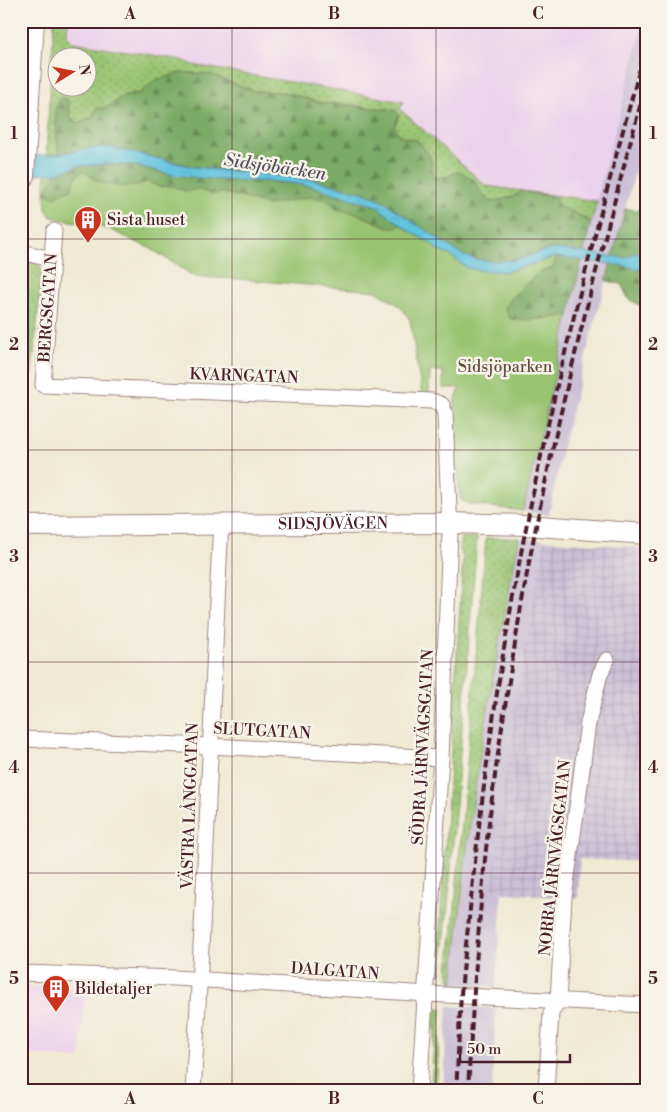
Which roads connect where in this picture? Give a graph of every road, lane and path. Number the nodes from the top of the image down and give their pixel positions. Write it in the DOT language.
graph roads {
  1 [pos="31,21"];
  2 [pos="21,176"];
  3 [pos="54,231"];
  4 [pos="21,252"];
  5 [pos="51,258"];
  6 [pos="43,385"];
  7 [pos="442,406"];
  8 [pos="221,523"];
  9 [pos="450,523"];
  10 [pos="21,526"];
  11 [pos="646,534"];
  12 [pos="607,660"];
  13 [pos="21,739"];
  14 [pos="210,746"];
  15 [pos="441,758"];
  16 [pos="21,973"];
  17 [pos="200,980"];
  18 [pos="425,994"];
  19 [pos="558,1001"];
  20 [pos="646,1005"];
  21 [pos="193,1091"];
  22 [pos="419,1091"];
  23 [pos="546,1091"];
  1 -- 2 [label="highway"];
  3 -- 5 [label="street, BERGSGATAN"];
  4 -- 5 [label="street"];
  5 -- 6 [label="street, BERGSGATAN"];
  6 -- 7 [label="street, KVARNGATAN"];
  7 -- 9 [label="street, SÖDRA JÄRNVÄGSGATAN"];
  8 -- 9 [label="street, SIDSJÖVÄGEN"];
  8 -- 10 [label="street, SIDSJÖVÄGEN"];
  8 -- 14 [label="street, VÄSTRA LÅNGGATAN"];
  9 -- 11 [label="street, SIDSJÖVÄGEN"];
  9 -- 15 [label="street, SÖDRA JÄRNVÄGSGATAN"];
  12 -- 19 [label="street, NORRA JÄRNVÄGSGATAN"];
  13 -- 14 [label="street, SLUTGATAN"];
  14 -- 15 [label="street, SLUTGATAN"];
  14 -- 17 [label="street, VÄSTRA LÅNGGATAN"];
  15 -- 18 [label="street, SÖDRA JÄRNVÄGSGATAN"];
  16 -- 17 [label="street, DALGATAN"];
  17 -- 18 [label="street, DALGATAN"];
  17 -- 21 [label="street, VÄSTRA LÅNGGATAN"];
  18 -- 19 [label="street, DALGATAN"];
  18 -- 22 [label="street, SÖDRA JÄRNVÄGSGATAN"];
  19 -- 20 [label="street, DALGATAN"];
  19 -- 23 [label="street, NORRA JÄRNVÄGSGATAN"];
}
